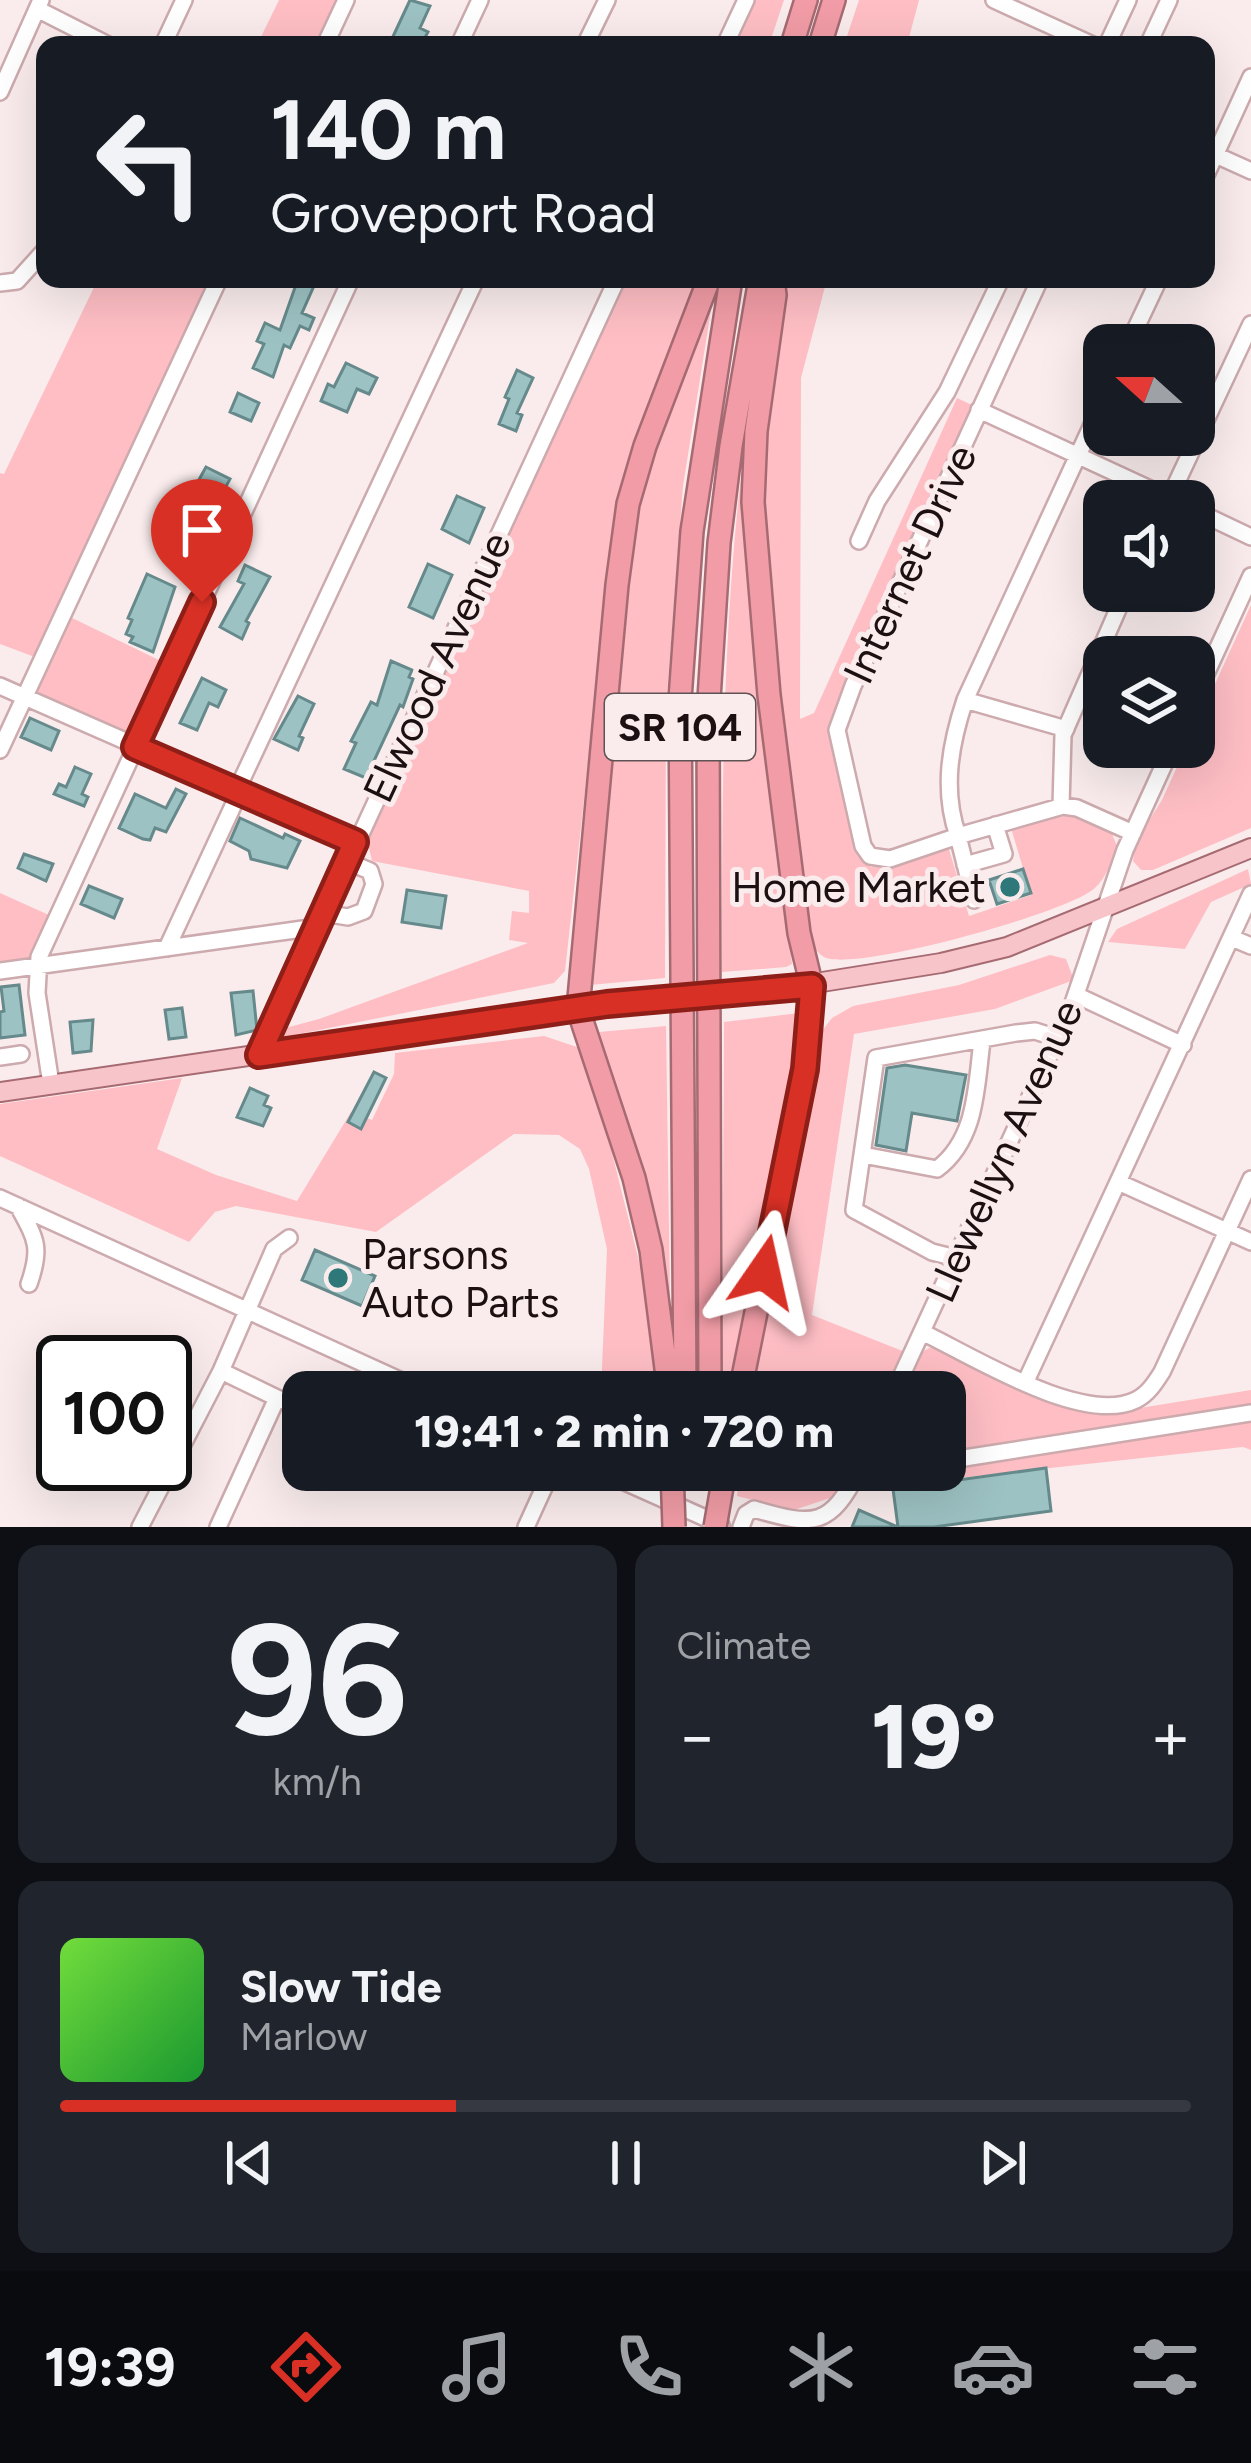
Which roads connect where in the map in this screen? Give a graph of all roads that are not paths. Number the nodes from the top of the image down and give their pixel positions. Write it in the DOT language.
graph roads {
  1 [pos="346,0"];
  2 [pos="480,0"];
  3 [pos="607,0"];
  4 [pos="746,0"];
  5 [pos="806,0"];
  6 [pos="834,0"];
  7 [pos="994,0"];
  8 [pos="1128,0"];
  9 [pos="1169,0"];
  10 [pos="182,2"];
  11 [pos="39,4"];
  12 [pos="1020,5"];
  13 [pos="93,36"];
  14 [pos="167,36"];
  15 [pos="330,36"];
  16 [pos="463,36"];
  17 [pos="589,36"];
  18 [pos="729,36"];
  19 [pos="795,36"];
  20 [pos="823,36"];
  21 [pos="1077,36"];
  22 [pos="1111,36"];
  23 [pos="1152,36"];
  24 [pos="1251,77"];
  25 [pos="0,92"];
  26 [pos="1215,144"];
  27 [pos="1215,155"];
  28 [pos="1251,171"];
  29 [pos="36,260"];
  30 [pos="0,283"];
  31 [pos="215,288"];
  32 [pos="347,288"];
  33 [pos="472,288"];
  34 [pos="613,288"];
  35 [pos="706,288"];
  36 [pos="729,288"];
  37 [pos="759,288"];
  38 [pos="774,288"];
  39 [pos="997,288"];
  40 [pos="1036,288"];
  41 [pos="1155,288"];
  42 [pos="1139,324"];
  43 [pos="1251,324"];
  44 [pos="979,410"];
  45 [pos="1083,445"];
  46 [pos="1079,454"];
  47 [pos="1131,480"];
  48 [pos="1180,480"];
  49 [pos="1215,520"];
  50 [pos="1251,537"];
  51 [pos="859,541"];
  52 [pos="1251,576"];
  53 [pos="1117,612"];
  54 [pos="1215,654"];
  55 [pos="0,686"];
  56 [pos="25,698"];
  57 [pos="965,700"];
  58 [pos="1066,728"];
  59 [pos="135,747"];
  60 [pos="0,750"];
  61 [pos="1162,768"];
  62 [pos="238,792"];
  63 [pos="1061,806"];
  64 [pos="995,825"];
  65 [pos="1133,833"];
  66 [pos="958,836"];
  67 [pos="355,842"];
  68 [pos="1251,848"];
  69 [pos="346,862"];
  70 [pos="965,865"];
  71 [pos="1251,894"];
  72 [pos="974,900"];
  73 [pos="1108,907"];
  74 [pos="320,920"];
  75 [pos="1232,938"];
  76 [pos="1251,946"];
  77 [pos="167,949"];
  78 [pos="37,967"];
  79 [pos="0,971"];
  80 [pos="812,986"];
  81 [pos="1076,995"];
  82 [pos="578,1009"];
  83 [pos="1057,1038"];
  84 [pos="982,1041"];
  85 [pos="1183,1045"];
  86 [pos="21,1054"];
  87 [pos="259,1055"];
  88 [pos="0,1057"];
  89 [pos="51,1084"];
  90 [pos="0,1092"];
  91 [pos="863,1155"];
  92 [pos="1251,1179"];
  93 [pos="1118,1182"];
  94 [pos="0,1198"];
  95 [pos="18,1206"];
  96 [pos="1227,1231"];
  97 [pos="289,1238"];
  98 [pos="1251,1242"];
  99 [pos="956,1258"];
  100 [pos="28,1284"];
  101 [pos="247,1311"];
  102 [pos="922,1332"];
  103 [pos="221,1371"];
  104 [pos="380,1371"];
  105 [pos="666,1371"];
  106 [pos="685,1371"];
  107 [pos="710,1371"];
  108 [pos="744,1371"];
  109 [pos="904,1371"];
  110 [pos="1026,1381"];
  111 [pos="277,1398"];
  112 [pos="282,1400"];
  113 [pos="1251,1413"];
  114 [pos="966,1458"];
  115 [pos="542,1491"];
  116 [pos="645,1491"];
  117 [pos="673,1491"];
  118 [pos="685,1491"];
  119 [pos="711,1491"];
  120 [pos="720,1491"];
  121 [pos="849,1491"];
  122 [pos="806,1526"];
  123 [pos="140,1527"];
  124 [pos="218,1527"];
  125 [pos="526,1527"];
  126 [pos="674,1527"];
  127 [pos="686,1527"];
  128 [pos="712,1527"];
  129 [pos="725,1527"];
  130 [pos="741,1527"];
  1 -- 15 [label="street"];
  2 -- 16 [label="street"];
  3 -- 17 [label="street"];
  4 -- 18 [label="street"];
  5 -- 19 [label="highway"];
  6 -- 20 [label="highway"];
  7 -- 12 [label="street"];
  8 -- 22 [label="street"];
  9 -- 23 [label="street"];
  10 -- 14 [label="street"];
  11 -- 13 [label="street"];
  11 -- 25 [label="street"];
  12 -- 21 [label="street"];
  24 -- 26 [label="street"];
  27 -- 28 [label="street"];
  29 -- 30 [label="street"];
  31 -- 56 [label="street"];
  32 -- 59 [label="street"];
  33 -- 62 [label="street"];
  34 -- 67 [label="street, Elwood Avenue"];
  35 -- 82 [label="highway"];
  36 -- 106 [label="highway, SR 104"];
  37 -- 107 [label="highway, SR 104"];
  38 -- 80 [label="highway"];
  39 -- 51 [label="street"];
  40 -- 44 [label="street, Internet Drive"];
  41 -- 42 [label="street"];
  43 -- 48 [label="street"];
  44 -- 46 [label="street"];
  44 -- 66 [label="street, Internet Drive"];
  45 -- 46 [label="street"];
  46 -- 47 [label="street"];
  46 -- 57 [label="street"];
  49 -- 50 [label="street"];
  52 -- 54 [label="street"];
  53 -- 58 [label="street"];
  55 -- 56 [label="street"];
  56 -- 59 [label="street"];
  56 -- 60 [label="street"];
  57 -- 58 [label="street"];
  57 -- 66 [label="street"];
  58 -- 63 [label="street"];
  59 -- 62 [label="street"];
  59 -- 78 [label="street"];
  61 -- 65 [label="street, Llewellyn Avenue"];
  62 -- 67 [label="street"];
  62 -- 77 [label="street"];
  63 -- 64 [label="street"];
  63 -- 65 [label="street"];
  64 -- 66 [label="street"];
  64 -- 70 [label="street"];
  65 -- 73 [label="street, Llewellyn Avenue"];
  66 -- 70 [label="street"];
  67 -- 69 [label="street, Elwood Avenue"];
  68 -- 73 [label="main road"];
  69 -- 74 [label="street, Elwood Avenue"];
  69 -- 74 [label="street"];
  70 -- 72 [label="street"];
  71 -- 75 [label="street"];
  73 -- 80 [label="main road"];
  73 -- 81 [label="street, Llewellyn Avenue"];
  74 -- 77 [label="street"];
  74 -- 87 [label="street, Elwood Avenue"];
  75 -- 76 [label="street"];
  75 -- 85 [label="street"];
  77 -- 78 [label="street"];
  78 -- 79 [label="street"];
  78 -- 89 [label="street"];
  80 -- 82 [label="main road, bridge"];
  80 -- 108 [label="highway"];
  81 -- 83 [label="street, Llewellyn Avenue"];
  81 -- 85 [label="street"];
  82 -- 87 [label="main road"];
  82 -- 105 [label="highway"];
  83 -- 84 [label="street"];
  83 -- 99 [label="street, Llewellyn Avenue"];
  84 -- 91 [label="street"];
  84 -- 91 [label="street"];
  85 -- 93 [label="street"];
  86 -- 88 [label="street"];
  87 -- 89 [label="main road"];
  89 -- 90 [label="main road"];
  91 -- 99 [label="street"];
  92 -- 96 [label="street"];
  93 -- 96 [label="street"];
  93 -- 110 [label="street"];
  94 -- 95 [label="street"];
  95 -- 100 [label="street"];
  95 -- 101 [label="street"];
  96 -- 98 [label="street"];
  96 -- 110 [label="street"];
  97 -- 101 [label="street"];
  99 -- 102 [label="street, Llewellyn Avenue"];
  101 -- 103 [label="street"];
  101 -- 104 [label="street"];
  102 -- 109 [label="street, Llewellyn Avenue"];
  102 -- 110 [label="street"];
  103 -- 111 [label="street"];
  103 -- 123 [label="street"];
  111 -- 112 [label="street"];
  111 -- 124 [label="street"];
  113 -- 114 [label="street"];
  115 -- 125 [label="street"];
  116 -- 129 [label="street"];
  117 -- 126 [label="highway, bridge"];
  118 -- 127 [label="highway"];
  119 -- 128 [label="highway"];
  120 -- 128 [label="highway, bridge"];
  121 -- 122 [label="street"];
  122 -- 130 [label="street"];
}
